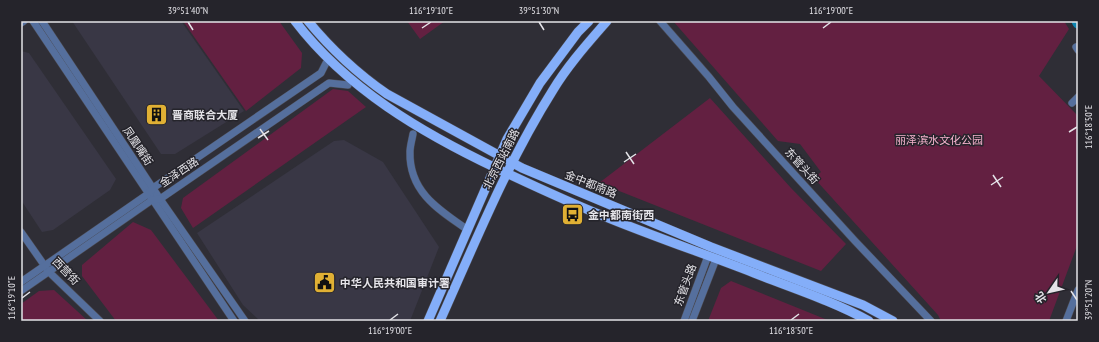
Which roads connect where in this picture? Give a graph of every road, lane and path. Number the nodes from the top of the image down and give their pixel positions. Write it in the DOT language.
graph roads {
  1 [pos="24,21"];
  2 [pos="33,21"];
  3 [pos="42,21"];
  4 [pos="295,21"];
  5 [pos="308,21"];
  6 [pos="589,21"];
  7 [pos="607,21"];
  8 [pos="660,21"];
  9 [pos="21,23"];
  10 [pos="326,63"];
  11 [pos="348,85"];
  12 [pos="1078,97"];
  13 [pos="1072,103"];
  14 [pos="413,134"];
  15 [pos="499,156"];
  16 [pos="511,163"];
  17 [pos="494,167"];
  18 [pos="506,173"];
  19 [pos="151,191"];
  20 [pos="160,199"];
  21 [pos="152,200"];
  22 [pos="468,230"];
  23 [pos="21,232"];
  24 [pos="712,257"];
  25 [pos="46,269"];
  26 [pos="21,282"];
  27 [pos="1078,290"];
  28 [pos="21,291"];
  29 [pos="100,321"];
  30 [pos="234,321"];
  31 [pos="245,321"];
  32 [pos="428,321"];
  33 [pos="440,321"];
  34 [pos="684,321"];
  35 [pos="692,321"];
  36 [pos="870,321"];
  37 [pos="893,321"];
  38 [pos="931,321"];
  39 [pos="1066,321"];
  1 -- 9 [label="street"];
  2 -- 19 [label="street, 凤凰嘴街"];
  3 -- 19 [label="street, 凤凰嘴街"];
  4 -- 17 [label="main road"];
  5 -- 15 [label="main road, 金中都南路"];
  6 -- 15 [label="main road, 北京西站南路"];
  7 -- 16 [label="main road, 北京西站南路"];
  8 -- 38 [label="street, 东管头街"];
  10 -- 19 [label="street, 金泽西路"];
  11 -- 20 [label="street, 金泽西路"];
  12 -- 13 [label="street"];
  14 -- 22 [label="street"];
  15 -- 16 [label="main road, 金中都南路"];
  15 -- 17 [label="main road, 北京西站南路"];
  16 -- 18 [label="main road, 北京西站南路"];
  16 -- 37 [label="main road, 金中都南路"];
  17 -- 18 [label="main road"];
  17 -- 22 [label="main road, 北京西站南路"];
  18 -- 24 [label="main road"];
  18 -- 33 [label="main road, 北京西站南路"];
  19 -- 20 [label="street, 凤凰嘴街"];
  19 -- 21 [label="street, 凤凰嘴街"];
  19 -- 25 [label="street, 金泽西路"];
  20 -- 21 [label="street, 金泽西路"];
  20 -- 31 [label="street, 凤凰嘴街"];
  21 -- 25 [label="street, 金泽西路"];
  21 -- 30 [label="street, 凤凰嘴街"];
  22 -- 32 [label="main road, 北京西站南路"];
  23 -- 25 [label="street, 西营街"];
  24 -- 34 [label="street, 东管头路"];
  24 -- 35 [label="street, 东管头路"];
  24 -- 36 [label="main road"];
  25 -- 26 [label="street, 金泽西路"];
  25 -- 28 [label="street, 金泽西路"];
  25 -- 29 [label="street, 西营街"];
  27 -- 39 [label="street"];
}
